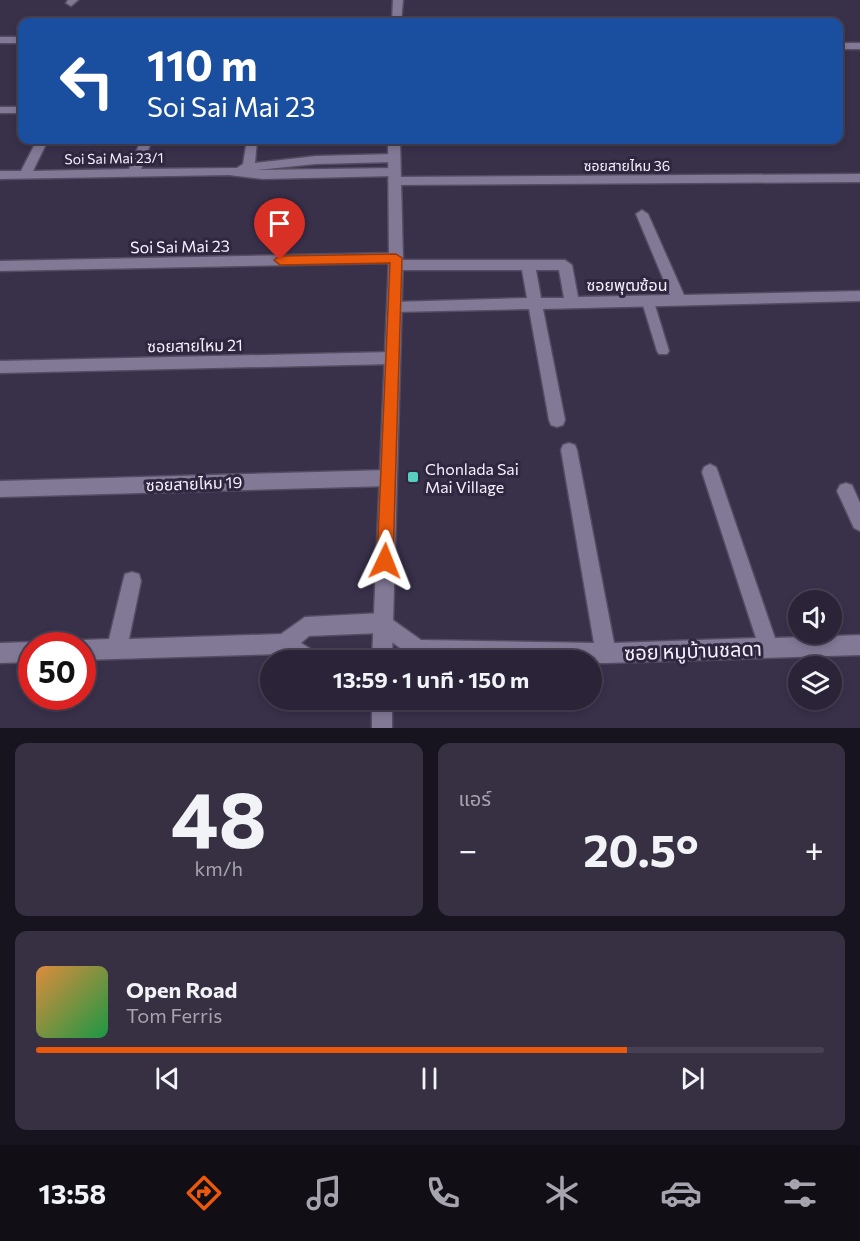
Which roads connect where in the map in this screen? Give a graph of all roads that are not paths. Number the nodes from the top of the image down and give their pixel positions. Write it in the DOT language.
graph roads {
  1 [pos="398,0"];
  2 [pos="397,18"];
  3 [pos="18,39"];
  4 [pos="0,40"];
  5 [pos="843,46"];
  6 [pos="860,46"];
  7 [pos="0,110"];
  8 [pos="18,110"];
  9 [pos="40,144"];
  10 [pos="144,144"];
  11 [pos="252,144"];
  12 [pos="394,144"];
  13 [pos="249,170"];
  14 [pos="394,170"];
  15 [pos="134,172"];
  16 [pos="0,175"];
  17 [pos="25,175"];
  18 [pos="860,178"];
  19 [pos="642,214"];
  20 [pos="396,262"];
  21 [pos="528,265"];
  22 [pos="0,266"];
  23 [pos="860,296"];
  24 [pos="572,302"];
  25 [pos="648,302"];
  26 [pos="680,302"];
  27 [pos="534,305"];
  28 [pos="394,307"];
  29 [pos="663,351"];
  30 [pos="392,358"];
  31 [pos="0,367"];
  32 [pos="557,420"];
  33 [pos="569,450"];
  34 [pos="710,472"];
  35 [pos="388,478"];
  36 [pos="0,489"];
  37 [pos="846,491"];
  38 [pos="860,522"];
  39 [pos="132,581"];
  40 [pos="383,623"];
  41 [pos="285,644"];
  42 [pos="860,645"];
  43 [pos="769,648"];
  44 [pos="117,649"];
  45 [pos="96,650"];
  46 [pos="294,650"];
  47 [pos="382,650"];
  48 [pos="418,650"];
  49 [pos="18,652"];
  50 [pos="0,653"];
  51 [pos="602,653"];
  52 [pos="606,653"];
  53 [pos="382,710"];
  54 [pos="382,728"];
  1 -- 2 [label="street"];
  3 -- 4 [label="street"];
  5 -- 6 [label="street"];
  7 -- 8 [label="street"];
  9 -- 17 [label="street"];
  10 -- 15 [label="street"];
  11 -- 13 [label="street"];
  12 -- 14 [label="street"];
  13 -- 14 [label="street, Soi Sai Mai 23/1"];
  13 -- 15 [label="street, Soi Sai Mai 23/1"];
  14 -- 18 [label="street, ซอยสายไหม 36"];
  14 -- 20 [label="street"];
  15 -- 17 [label="street, Soi Sai Mai 23/1"];
  16 -- 17 [label="street, Soi Sai Mai 23/1"];
  19 -- 26 [label="street"];
  20 -- 21 [label="street, Soi Sai Mai 23"];
  20 -- 22 [label="street, Soi Sai Mai 23"];
  20 -- 28 [label="street"];
  21 -- 24 [label="street, Soi Sai Mai 23"];
  21 -- 27 [label="street"];
  23 -- 26 [label="street, ซอยพุฒซ้อน"];
  24 -- 25 [label="street, ซอยพุฒซ้อน"];
  24 -- 27 [label="street, ซอยพุฒซ้อน"];
  25 -- 26 [label="street, ซอยพุฒซ้อน"];
  25 -- 29 [label="lane"];
  27 -- 28 [label="street, ซอยพุฒซ้อน"];
  27 -- 32 [label="street"];
  28 -- 30 [label="street"];
  30 -- 31 [label="street, ซอยสายไหม 21"];
  30 -- 35 [label="street"];
  33 -- 52 [label="street"];
  34 -- 43 [label="street"];
  35 -- 36 [label="street, ซอยสายไหม 19"];
  35 -- 40 [label="street"];
  37 -- 38 [label="street"];
  39 -- 44 [label="street"];
  40 -- 41 [label="street"];
  40 -- 47 [label="street"];
  40 -- 48 [label="street"];
  41 -- 44 [label="street"];
  41 -- 46 [label="street"];
  42 -- 43 [label="street, ซอย หมูบ้านชลดา"];
  43 -- 52 [label="street, ซอย หมูบ้านชลดา"];
  44 -- 45 [label="street"];
  49 -- 50 [label="street"];
  51 -- 52 [label="street, ซอย หมูบ้านชลดา"];
  53 -- 54 [label="street"];
}
